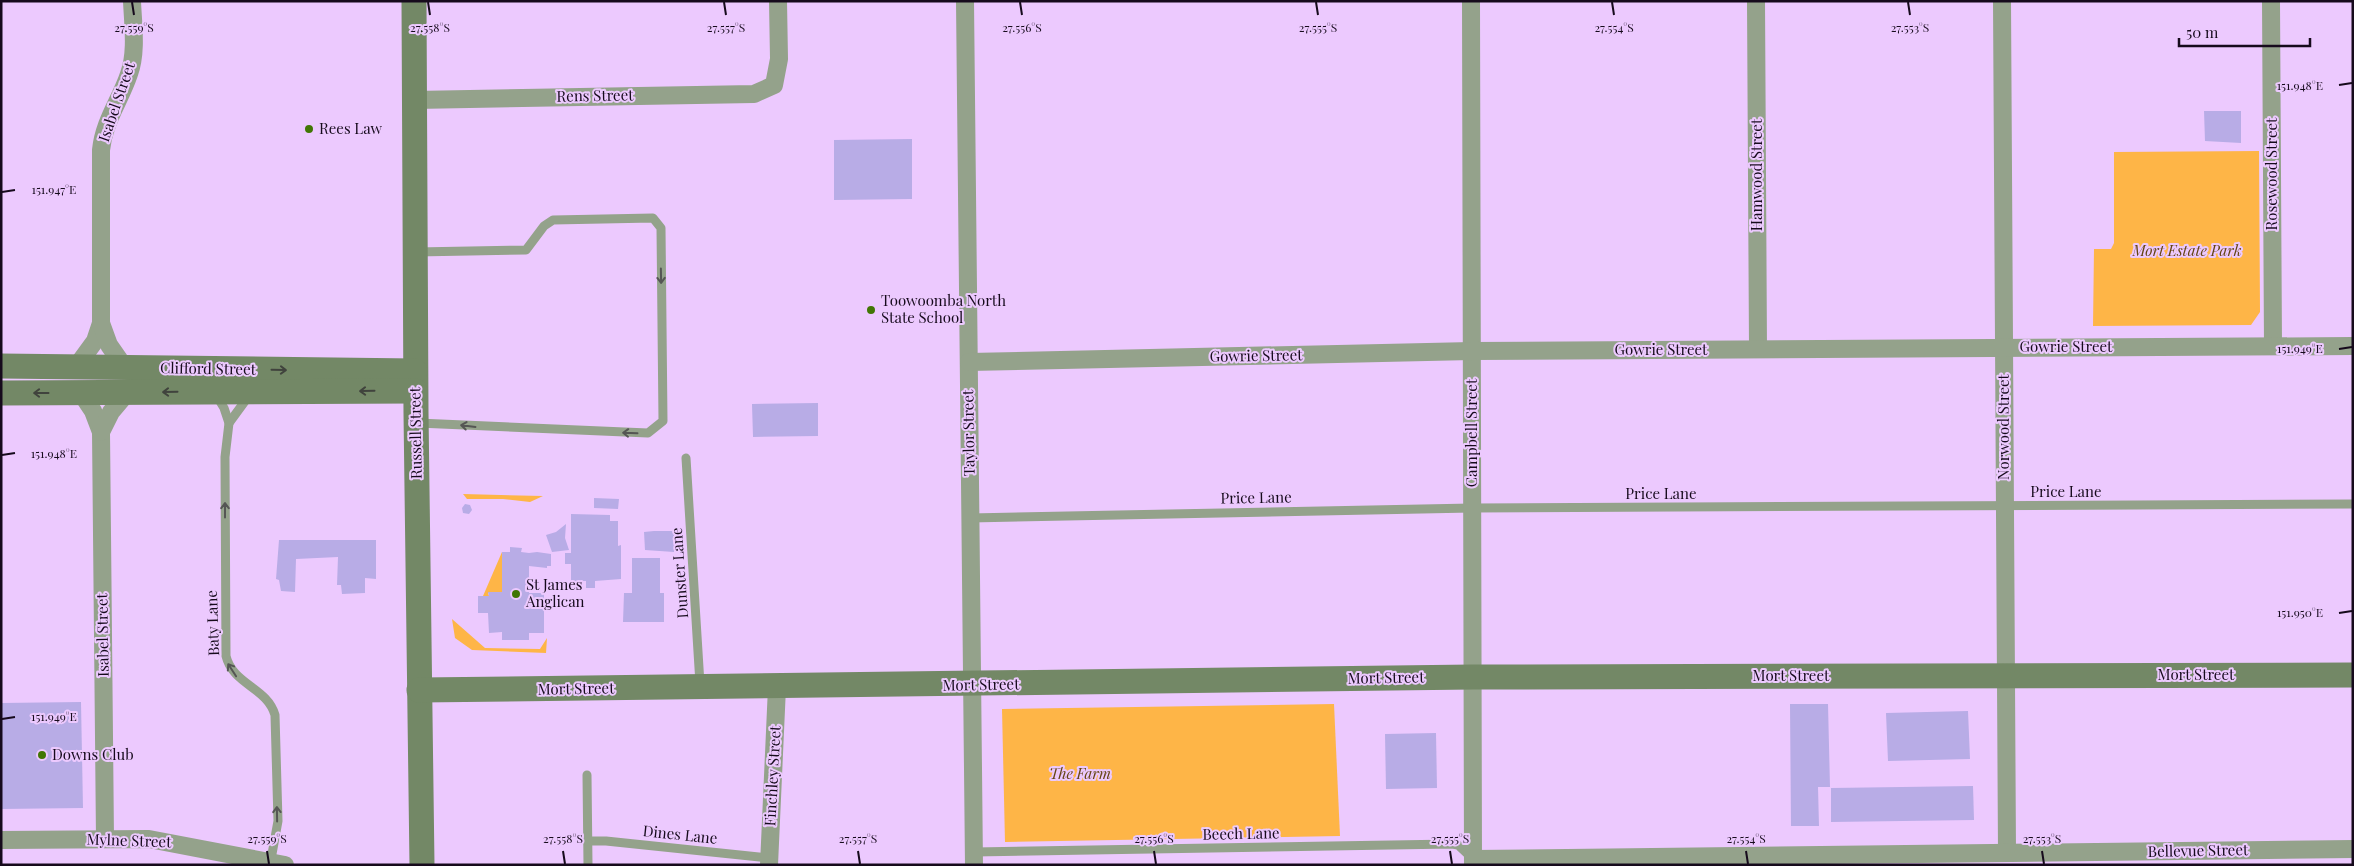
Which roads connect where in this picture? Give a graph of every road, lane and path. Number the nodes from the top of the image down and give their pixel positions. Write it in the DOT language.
graph roads {
  1 [pos="132,1"];
  2 [pos="414,1"];
  3 [pos="778,1"];
  4 [pos="965,1"];
  5 [pos="1471,1"];
  6 [pos="1756,1"];
  7 [pos="2002,1"];
  8 [pos="2271,1"];
  9 [pos="415,100"];
  10 [pos="416,252"];
  11 [pos="101,322"];
  12 [pos="2273,346"];
  13 [pos="2353,346"];
  14 [pos="2004,347"];
  15 [pos="1758,349"];
  16 [pos="1472,351"];
  17 [pos="969,362"];
  18 [pos="1,366"];
  19 [pos="76,367"];
  20 [pos="125,368"];
  21 [pos="415,381"];
  22 [pos="213,392"];
  23 [pos="252,392"];
  24 [pos="1,393"];
  25 [pos="81,393"];
  26 [pos="127,393"];
  27 [pos="229,423"];
  28 [pos="416,423"];
  29 [pos="101,432"];
  30 [pos="686,458"];
  31 [pos="2353,504"];
  32 [pos="2005,506"];
  33 [pos="1472,508"];
  34 [pos="970,518"];
  35 [pos="2005,675"];
  36 [pos="2353,675"];
  37 [pos="1473,677"];
  38 [pos="972,685"];
  39 [pos="700,687"];
  40 [pos="777,687"];
  41 [pos="419,690"];
  42 [pos="588,775"];
  43 [pos="105,839"];
  44 [pos="1,840"];
  45 [pos="588,841"];
  46 [pos="2353,849"];
  47 [pos="2007,853"];
  48 [pos="974,858"];
  49 [pos="769,861"];
  50 [pos="1473,862"];
  51 [pos="275,864"];
  52 [pos="422,865"];
  53 [pos="588,865"];
  1 -- 11 [label="street, Isabel Street"];
  2 -- 9 [label="street, Russell Street"];
  3 -- 9 [label="street, Rens Street"];
  4 -- 17 [label="street, Taylor Street"];
  5 -- 16 [label="street, Campbell Street"];
  6 -- 15 [label="street, Hamwood Street"];
  7 -- 14 [label="street, Norwood Street"];
  8 -- 12 [label="street, Rosewood Street"];
  9 -- 10 [label="street, Russell Street"];
  10 -- 21 [label="street, Russell Street"];
  10 -- 28 [label="lane, one-way"];
  11 -- 19 [label="street, Isabel Street"];
  11 -- 20 [label="street, Isabel Street"];
  12 -- 13 [label="street, Gowrie Street"];
  12 -- 14 [label="street, Gowrie Street"];
  14 -- 15 [label="street, Gowrie Street"];
  14 -- 32 [label="street, Norwood Street"];
  15 -- 16 [label="street, Gowrie Street"];
  16 -- 17 [label="street, Gowrie Street"];
  16 -- 33 [label="street, Campbell Street"];
  17 -- 34 [label="street, Taylor Street"];
  18 -- 19 [label="street, Clifford Street"];
  19 -- 20 [label="street, Clifford Street"];
  20 -- 21 [label="street, Clifford Street, one-way"];
  21 -- 23 [label="street, Clifford Street, one-way"];
  21 -- 28 [label="street, Russell Street"];
  22 -- 23 [label="street, Clifford Street"];
  22 -- 26 [label="street, Clifford Street, one-way"];
  22 -- 27 [label="lane, Baty Lane"];
  23 -- 27 [label="lane"];
  25 -- 24 [label="street, Clifford Street, one-way"];
  25 -- 26 [label="street, Clifford Street"];
  25 -- 29 [label="street, Isabel Street"];
  26 -- 29 [label="street, Isabel Street"];
  51 -- 27 [label="lane, Baty Lane, one-way"];
  28 -- 41 [label="street, Russell Street"];
  29 -- 43 [label="street, Isabel Street"];
  30 -- 39 [label="lane, Dunster Lane"];
  31 -- 32 [label="lane, Price Lane"];
  32 -- 33 [label="lane, Price Lane"];
  32 -- 35 [label="street, Norwood Street"];
  33 -- 34 [label="lane, Price Lane"];
  33 -- 37 [label="street, Campbell Street"];
  34 -- 38 [label="street, Taylor Street"];
  35 -- 36 [label="street, Mort Street"];
  35 -- 37 [label="street, Mort Street"];
  35 -- 47 [label="street, Norwood Street"];
  37 -- 38 [label="street, Mort Street"];
  37 -- 50 [label="street, Campbell Street"];
  38 -- 40 [label="street, Mort Street"];
  38 -- 48 [label="street, Taylor Street"];
  39 -- 40 [label="street, Mort Street"];
  39 -- 41 [label="street, Mort Street"];
  40 -- 49 [label="street, Finchley Street"];
  41 -- 52 [label="street, Russell Street"];
  42 -- 45 [label="lane"];
  43 -- 44 [label="street, Mylne Street"];
  43 -- 51 [label="street, Mylne Street"];
  45 -- 49 [label="lane, Dines Lane"];
  45 -- 53 [label="lane"];
  46 -- 47 [label="street, Bellevue Street"];
  47 -- 50 [label="street, Bellevue Street"];
  48 -- 50 [label="lane, Beech Lane"];
}
